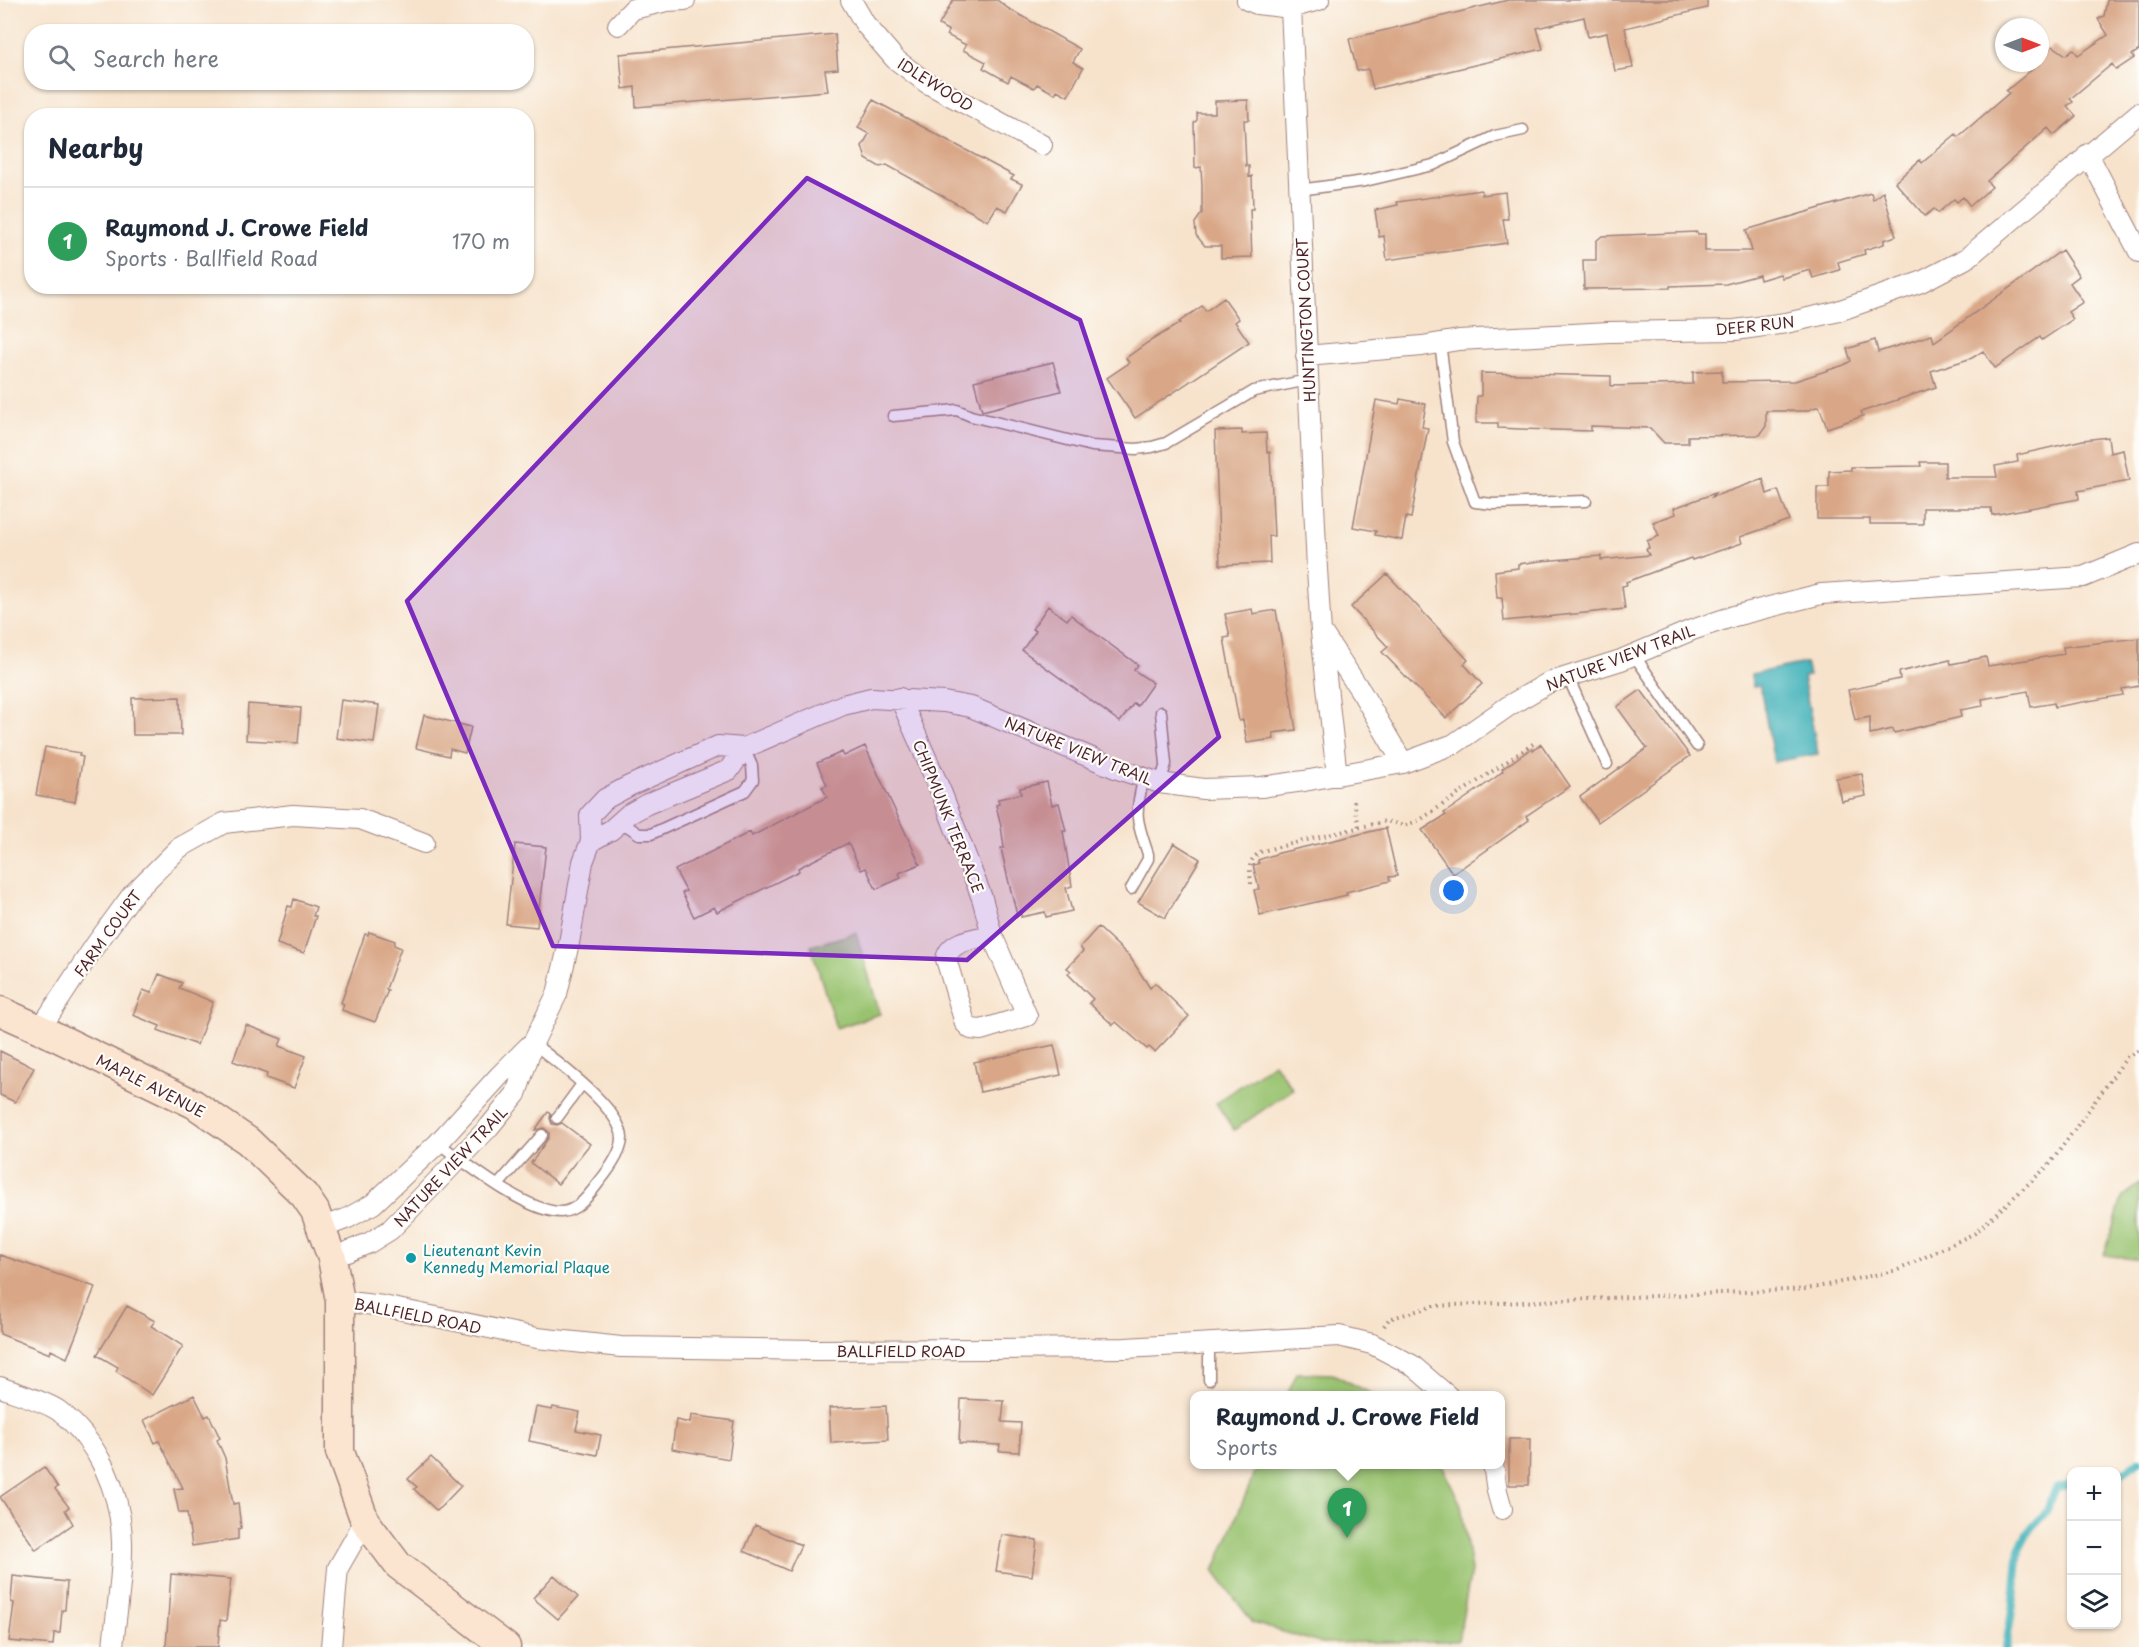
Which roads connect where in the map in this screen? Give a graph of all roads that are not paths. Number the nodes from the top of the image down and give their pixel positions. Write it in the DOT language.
graph roads {
  1 [pos="685,0"];
  2 [pos="851,0"];
  3 [pos="1247,0"];
  4 [pos="1319,0"];
  5 [pos="1291,8"];
  6 [pos="618,25"];
  7 [pos="2139,113"];
  8 [pos="1523,130"];
  9 [pos="1042,145"];
  10 [pos="2088,154"];
  11 [pos="1299,190"];
  12 [pos="2139,252"];
  13 [pos="1440,343"];
  14 [pos="1306,356"];
  15 [pos="1308,380"];
  16 [pos="893,416"];
  17 [pos="1586,501"];
  18 [pos="2139,554"];
  19 [pos="1322,632"];
  20 [pos="1634,655"];
  21 [pos="1568,677"];
  22 [pos="900,698"];
  23 [pos="1161,712"];
  24 [pos="1697,746"];
  25 [pos="744,748"];
  26 [pos="1403,763"];
  27 [pos="1607,764"];
  28 [pos="1336,776"];
  29 [pos="1152,781"];
  30 [pos="620,821"];
  31 [pos="591,841"];
  32 [pos="424,843"];
  33 [pos="1131,889"];
  34 [pos="992,935"];
  35 [pos="0,1011"];
  36 [pos="40,1029"];
  37 [pos="533,1042"];
  38 [pos="582,1084"];
  39 [pos="557,1118"];
  40 [pos="542,1136"];
  41 [pos="438,1143"];
  42 [pos="460,1158"];
  43 [pos="498,1185"];
  44 [pos="322,1228"];
  45 [pos="332,1258"];
  46 [pos="340,1301"];
  47 [pos="1209,1345"];
  48 [pos="1209,1380"];
  49 [pos="0,1387"];
  50 [pos="1443,1391"];
  51 [pos="1494,1469"];
  52 [pos="1502,1509"];
  53 [pos="365,1521"];
  54 [pos="113,1647"];
  55 [pos="331,1647"];
  56 [pos="506,1647"];
  1 -- 6 [label="street"];
  2 -- 9 [label="street, IDLEWOOD"];
  3 -- 5 [label="street"];
  4 -- 5 [label="street"];
  5 -- 11 [label="street, HUNTINGTON COURT"];
  7 -- 10 [label="street, DEER RUN"];
  8 -- 11 [label="lane"];
  10 -- 12 [label="street"];
  10 -- 13 [label="street, DEER RUN"];
  11 -- 14 [label="street, HUNTINGTON COURT"];
  13 -- 14 [label="street, DEER RUN"];
  13 -- 17 [label="lane"];
  14 -- 15 [label="street, HUNTINGTON COURT"];
  15 -- 16 [label="lane"];
  15 -- 19 [label="street, HUNTINGTON COURT"];
  18 -- 20 [label="street, NATURE VIEW TRAIL"];
  19 -- 26 [label="street"];
  19 -- 28 [label="street, HUNTINGTON COURT"];
  20 -- 21 [label="street, NATURE VIEW TRAIL"];
  20 -- 24 [label="lane"];
  21 -- 26 [label="street, NATURE VIEW TRAIL"];
  21 -- 27 [label="lane"];
  22 -- 25 [label="street, NATURE VIEW TRAIL"];
  22 -- 29 [label="street, NATURE VIEW TRAIL"];
  22 -- 34 [label="street, CHIPMUNK TERRACE"];
  23 -- 29 [label="lane"];
  25 -- 30 [label="street, NATURE VIEW TRAIL"];
  25 -- 30 [label="lane"];
  25 -- 31 [label="street, NATURE VIEW TRAIL"];
  26 -- 28 [label="street, NATURE VIEW TRAIL"];
  28 -- 29 [label="street, NATURE VIEW TRAIL"];
  29 -- 33 [label="lane"];
  30 -- 31 [label="street, NATURE VIEW TRAIL"];
  31 -- 37 [label="street, NATURE VIEW TRAIL"];
  32 -- 36 [label="street, FARM COURT"];
  34 -- 34 [label="street, CHIPMUNK TERRACE"];
  35 -- 36 [label="main road, MAPLE AVENUE"];
  36 -- 44 [label="main road, MAPLE AVENUE"];
  37 -- 38 [label="lane"];
  37 -- 41 [label="street, NATURE VIEW TRAIL"];
  37 -- 42 [label="street, NATURE VIEW TRAIL"];
  38 -- 39 [label="lane"];
  38 -- 43 [label="lane"];
  40 -- 43 [label="lane"];
  41 -- 42 [label="lane"];
  41 -- 44 [label="street, NATURE VIEW TRAIL"];
  42 -- 43 [label="lane"];
  42 -- 45 [label="street, NATURE VIEW TRAIL"];
  44 -- 45 [label="main road, MAPLE AVENUE"];
  45 -- 46 [label="main road, MAPLE AVENUE"];
  46 -- 47 [label="street, BALLFIELD ROAD"];
  46 -- 53 [label="main road, MAPLE AVENUE"];
  47 -- 48 [label="lane"];
  47 -- 50 [label="street, BALLFIELD ROAD"];
  49 -- 54 [label="street"];
  51 -- 52 [label="street"];
  53 -- 55 [label="street"];
  53 -- 56 [label="main road, MAPLE AVENUE"];
}
